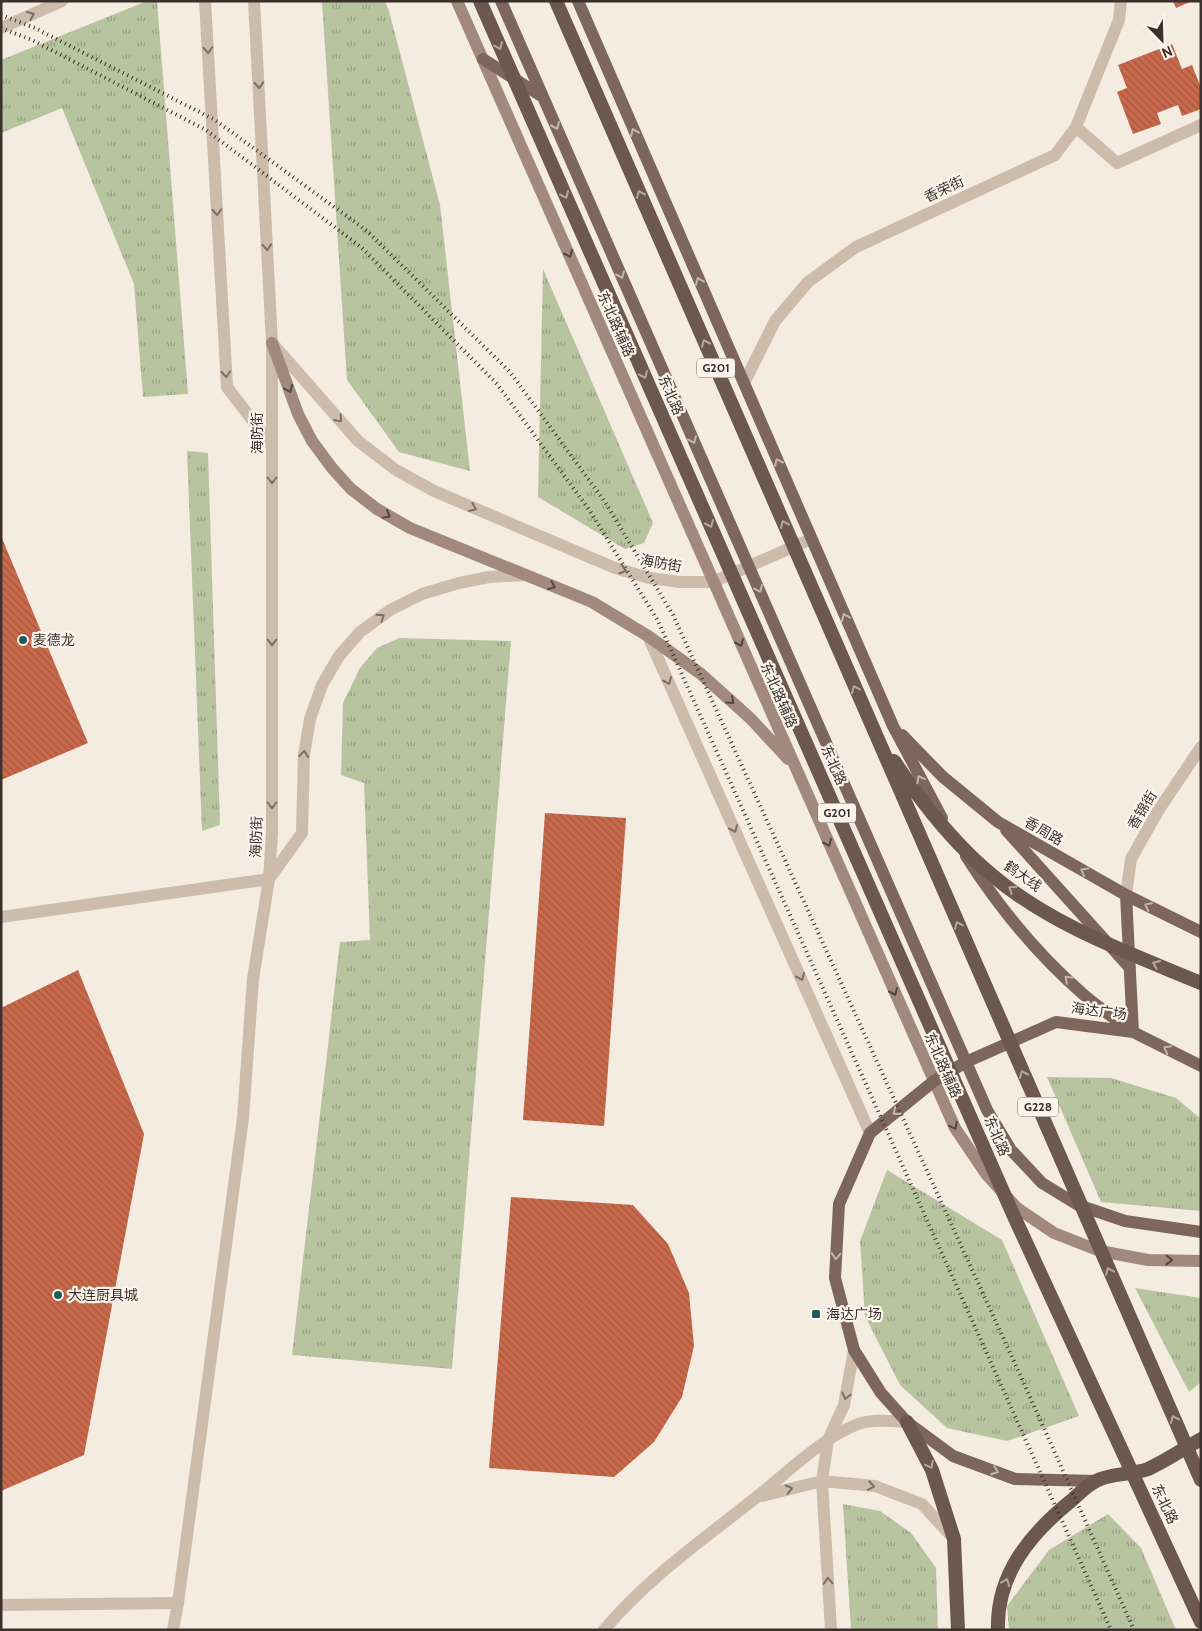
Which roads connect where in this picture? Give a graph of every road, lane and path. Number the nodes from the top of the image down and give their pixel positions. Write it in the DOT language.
graph roads {
  1 [pos="62,1"];
  2 [pos="205,1"];
  3 [pos="254,1"];
  4 [pos="457,1"];
  5 [pos="480,1"];
  6 [pos="502,1"];
  7 [pos="556,1"];
  8 [pos="578,1"];
  9 [pos="1121,1"];
  10 [pos="1,28"];
  11 [pos="483,59"];
  12 [pos="543,97"];
  13 [pos="1201,125"];
  14 [pos="1076,127"];
  15 [pos="272,343"];
  16 [pos="744,383"];
  17 [pos="272,446"];
  18 [pos="811,539"];
  19 [pos="749,566"];
  20 [pos="526,575"];
  21 [pos="713,582"];
  22 [pos="648,636"];
  23 [pos="893,726"];
  24 [pos="875,734"];
  25 [pos="1201,747"];
  26 [pos="795,766"];
  27 [pos="998,822"];
  28 [pos="269,879"];
  29 [pos="1126,895"];
  30 [pos="1,917"];
  31 [pos="1201,932"];
  32 [pos="1130,968"];
  33 [pos="1201,983"];
  34 [pos="1133,1032"];
  35 [pos="966,1062"];
  36 [pos="1201,1066"];
  37 [pos="934,1081"];
  38 [pos="870,1134"];
  39 [pos="1201,1232"];
  40 [pos="1201,1261"];
  41 [pos="854,1350"];
  42 [pos="907,1422"];
  43 [pos="1201,1439"];
  44 [pos="828,1440"];
  45 [pos="1096,1480"];
  46 [pos="1201,1480"];
  47 [pos="822,1481"];
  48 [pos="757,1497"];
  49 [pos="954,1539"];
  50 [pos="178,1602"];
  51 [pos="1,1605"];
  52 [pos="1201,1622"];
  53 [pos="173,1630"];
  54 [pos="604,1630"];
  55 [pos="831,1630"];
  56 [pos="958,1630"];
  57 [pos="998,1630"];
  10 -- 1 [label="street, one-way"];
  2 -- 17 [label="street, one-way"];
  3 -- 15 [label="street, 海防街, one-way"];
  4 -- 11 [label="main road, 东北路辅路"];
  5 -- 52 [label="highway, 东北路 / G201, one-way"];
  6 -- 12 [label="main road, 东北路"];
  24 -- 7 [label="highway, G201, one-way"];
  16 -- 8 [label="main road, one-way"];
  9 -- 14 [label="street, 香荣街"];
  11 -- 12 [label="main road"];
  11 -- 21 [label="main road, 东北路辅路, one-way"];
  12 -- 19 [label="main road, 东北路, one-way"];
  13 -- 14 [label="street"];
  14 -- 16 [label="street, 香荣街"];
  15 -- 17 [label="street, 海防街"];
  15 -- 20 [label="main road, one-way"];
  15 -- 21 [label="street, 海防街, one-way"];
  18 -- 16 [label="main road, one-way"];
  17 -- 28 [label="street, 海防街, one-way"];
  18 -- 19 [label="street, 海防街"];
  23 -- 18 [label="main road, one-way"];
  19 -- 21 [label="street, 海防街"];
  19 -- 35 [label="main road, 东北路, one-way"];
  20 -- 22 [label="main road, one-way"];
  28 -- 20 [label="street, 海防街, one-way"];
  21 -- 26 [label="main road, 东北路辅路, one-way"];
  22 -- 26 [label="main road, one-way"];
  22 -- 38 [label="street, one-way"];
  23 -- 27 [label="main road, 香周路"];
  34 -- 23 [label="main road, one-way"];
  33 -- 24 [label="highway, 鹤大线 / G201, one-way"];
  46 -- 24 [label="highway, G228, one-way"];
  25 -- 29 [label="street, 香锦街"];
  26 -- 37 [label="main road, 东北路辅路, one-way"];
  29 -- 27 [label="main road, 香周路, one-way"];
  27 -- 32 [label="main road"];
  28 -- 30 [label="street"];
  28 -- 50 [label="street"];
  31 -- 29 [label="main road, 香周路, one-way"];
  29 -- 32 [label="main road"];
  32 -- 34 [label="main road"];
  34 -- 35 [label="main road, 海达广场"];
  36 -- 34 [label="main road, 海达广场, one-way"];
  35 -- 37 [label="main road, 海达广场"];
  35 -- 39 [label="main road, 东北路"];
  37 -- 38 [label="main road, 海达广场, one-way"];
  37 -- 40 [label="main road, 东北路辅路, one-way"];
  38 -- 41 [label="main road, 海达广场, one-way"];
  41 -- 42 [label="main road, 海达广场"];
  41 -- 44 [label="street, one-way"];
  42 -- 44 [label="street"];
  42 -- 45 [label="main road, 海达广场, one-way"];
  42 -- 49 [label="highway, one-way"];
  43 -- 45 [label="highway, 海达广场"];
  44 -- 47 [label="street"];
  44 -- 48 [label="street"];
  57 -- 45 [label="highway, one-way"];
  48 -- 47 [label="street, one-way"];
  47 -- 49 [label="street, one-way"];
  55 -- 47 [label="street, one-way"];
  48 -- 54 [label="street"];
  49 -- 56 [label="highway"];
  50 -- 51 [label="street"];
  50 -- 53 [label="street"];
}
